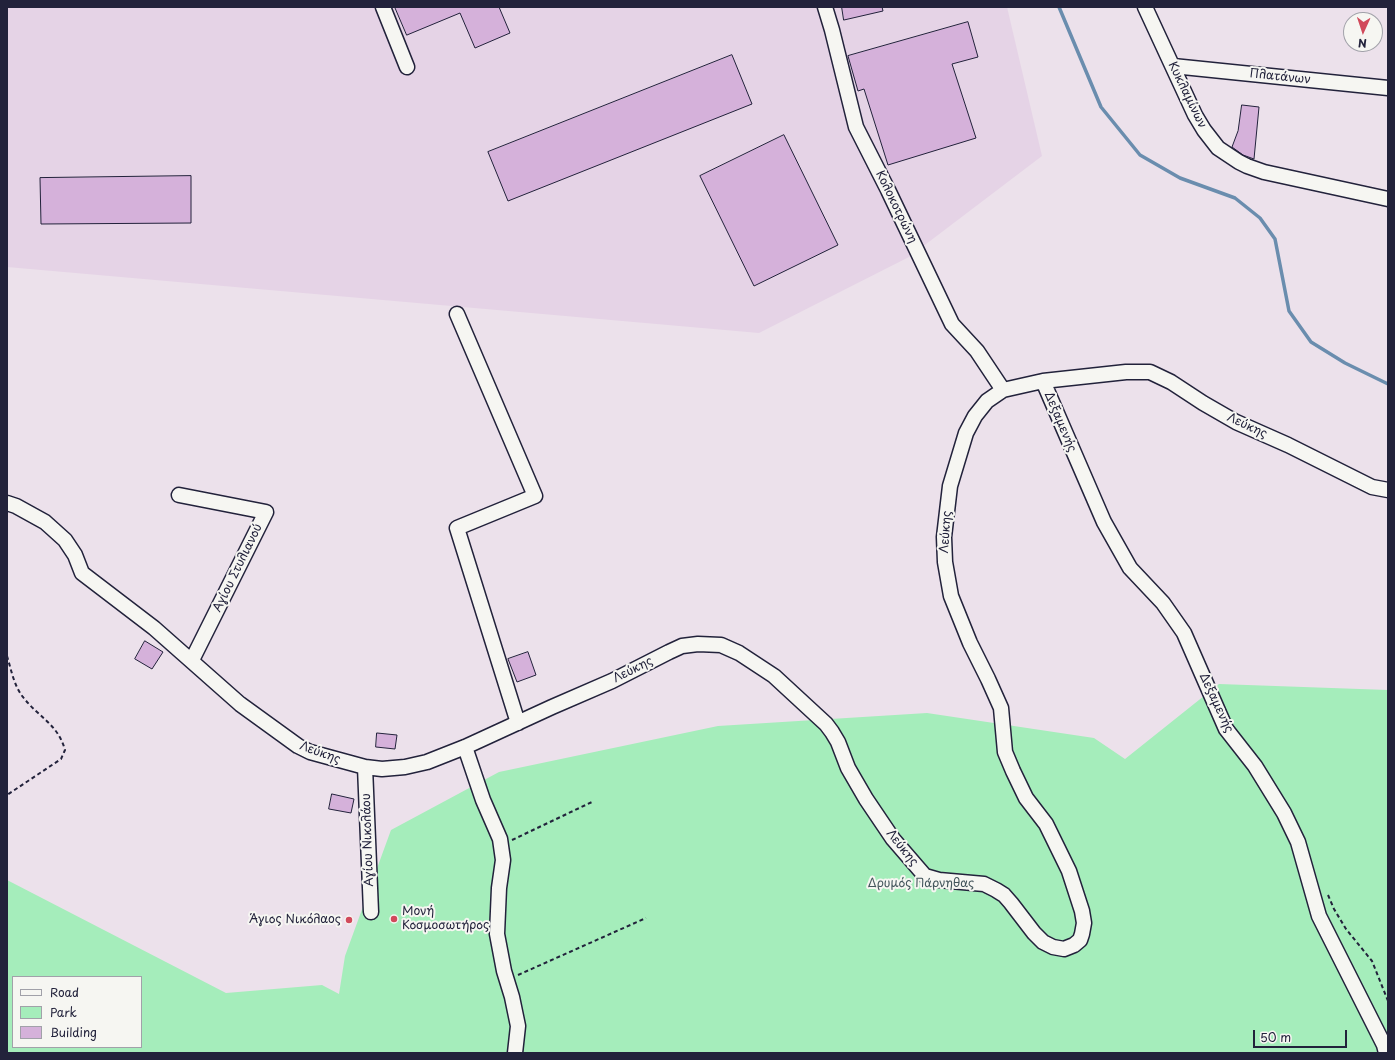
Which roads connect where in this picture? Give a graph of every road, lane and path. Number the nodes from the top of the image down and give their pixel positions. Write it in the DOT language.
graph roads {
  1 [pos="383,7"];
  2 [pos="825,7"];
  3 [pos="1145,7"];
  4 [pos="1173,66"];
  5 [pos="407,67"];
  6 [pos="1388,88"];
  7 [pos="1388,199"];
  8 [pos="457,314"];
  9 [pos="1043,381"];
  10 [pos="1003,390"];
  11 [pos="1388,490"];
  12 [pos="179,495"];
  13 [pos="7,503"];
  14 [pos="7,656"];
  15 [pos="192,660"];
  16 [pos="518,723"];
  17 [pos="465,747"];
  18 [pos="365,767"];
  19 [pos="7,795"];
  20 [pos="592,802"];
  21 [pos="501,846"];
  22 [pos="1326,891"];
  23 [pos="371,912"];
  24 [pos="646,918"];
  25 [pos="507,980"];
  26 [pos="1388,1001"];
  27 [pos="515,1053"];
  28 [pos="1386,1053"];
  1 -- 5 [label="street"];
  2 -- 10 [label="street, Κολοκοτρώνη"];
  3 -- 4 [label="street, Κυκλαμίνων"];
  4 -- 6 [label="street, Πλατάνων"];
  4 -- 7 [label="street, Κυκλαμίνων"];
  8 -- 16 [label="street"];
  9 -- 10 [label="street, Λεύκης"];
  9 -- 11 [label="street, Λεύκης"];
  9 -- 28 [label="street, Δεξαμενής"];
  10 -- 16 [label="street, Λεύκης"];
  12 -- 15 [label="street, Αγίου Στυλιανού"];
  13 -- 15 [label="street, Λεύκης"];
  14 -- 19 [label="path"];
  15 -- 18 [label="street, Λεύκης"];
  16 -- 17 [label="street, Λεύκης"];
  17 -- 18 [label="street, Λεύκης"];
  17 -- 21 [label="street"];
  18 -- 23 [label="street, Αγίου Νικολάου"];
  20 -- 21 [label="path"];
  21 -- 25 [label="street"];
  22 -- 26 [label="path"];
  24 -- 25 [label="path"];
  25 -- 27 [label="street"];
}
